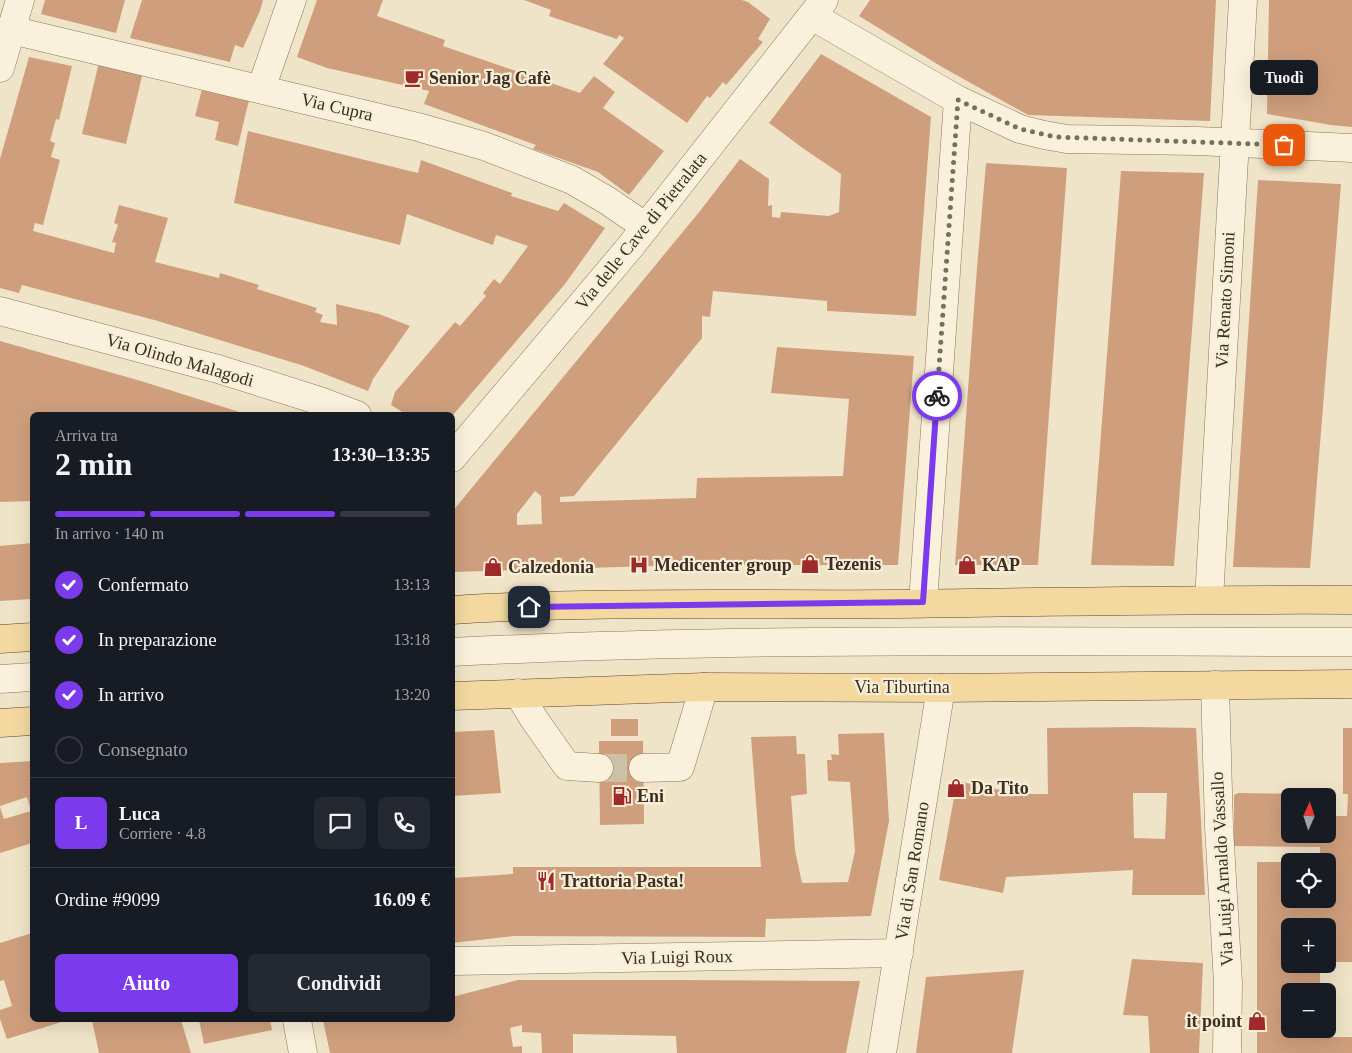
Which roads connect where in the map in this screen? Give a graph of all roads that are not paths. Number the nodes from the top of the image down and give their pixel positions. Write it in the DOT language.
graph roads {
  1 [pos="20,0"];
  2 [pos="292,0"];
  3 [pos="1243,0"];
  4 [pos="818,8"];
  5 [pos="12,30"];
  6 [pos="0,68"];
  7 [pos="261,89"];
  8 [pos="958,100"];
  9 [pos="1235,144"];
  10 [pos="1352,148"];
  11 [pos="646,227"];
  12 [pos="0,311"];
  13 [pos="349,412"];
  14 [pos="455,454"];
  15 [pos="1209,599"];
  16 [pos="1352,600"];
  17 [pos="923,602"];
  18 [pos="455,610"];
  19 [pos="30,637"];
  20 [pos="0,638"];
  21 [pos="1352,642"];
  22 [pos="455,652"];
  23 [pos="30,677"];
  24 [pos="0,680"];
  25 [pos="1352,684"];
  26 [pos="1215,685"];
  27 [pos="704,687"];
  28 [pos="941,688"];
  29 [pos="518,693"];
  30 [pos="455,696"];
  31 [pos="30,721"];
  32 [pos="0,723"];
  33 [pos="599,768"];
  34 [pos="644,768"];
  35 [pos="899,953"];
  36 [pos="455,961"];
  37 [pos="297,1022"];
  38 [pos="303,1053"];
  39 [pos="882,1053"];
  40 [pos="1227,1053"];
  1 -- 5 [label="street"];
  2 -- 7 [label="street"];
  3 -- 9 [label="street, Via Renato Simoni"];
  4 -- 8 [label="street"];
  4 -- 11 [label="street, Via delle Cave di Pietralata"];
  5 -- 6 [label="street"];
  5 -- 7 [label="street, Via Cupra"];
  7 -- 11 [label="street, Via Cupra"];
  8 -- 9 [label="street"];
  8 -- 17 [label="street"];
  9 -- 10 [label="street"];
  9 -- 15 [label="street, Via Renato Simoni"];
  11 -- 14 [label="street, Via delle Cave di Pietralata"];
  12 -- 13 [label="street, Via Olindo Malagodi"];
  15 -- 16 [label="main road"];
  15 -- 17 [label="main road"];
  17 -- 18 [label="main road"];
  19 -- 20 [label="main road"];
  21 -- 22 [label="street"];
  23 -- 24 [label="street"];
  25 -- 26 [label="main road, Via Tiburtina"];
  26 -- 28 [label="main road, Via Tiburtina"];
  26 -- 40 [label="street, Via Luigi Arnaldo Vassallo"];
  27 -- 28 [label="main road, Via Tiburtina"];
  27 -- 29 [label="main road, Via Tiburtina"];
  27 -- 34 [label="street"];
  28 -- 35 [label="street, Via di San Romano"];
  29 -- 30 [label="main road, Via Tiburtina"];
  29 -- 33 [label="street"];
  31 -- 32 [label="main road"];
  35 -- 36 [label="street, Via Luigi Roux"];
  35 -- 39 [label="street, Via di San Romano"];
  37 -- 38 [label="street"];
}
